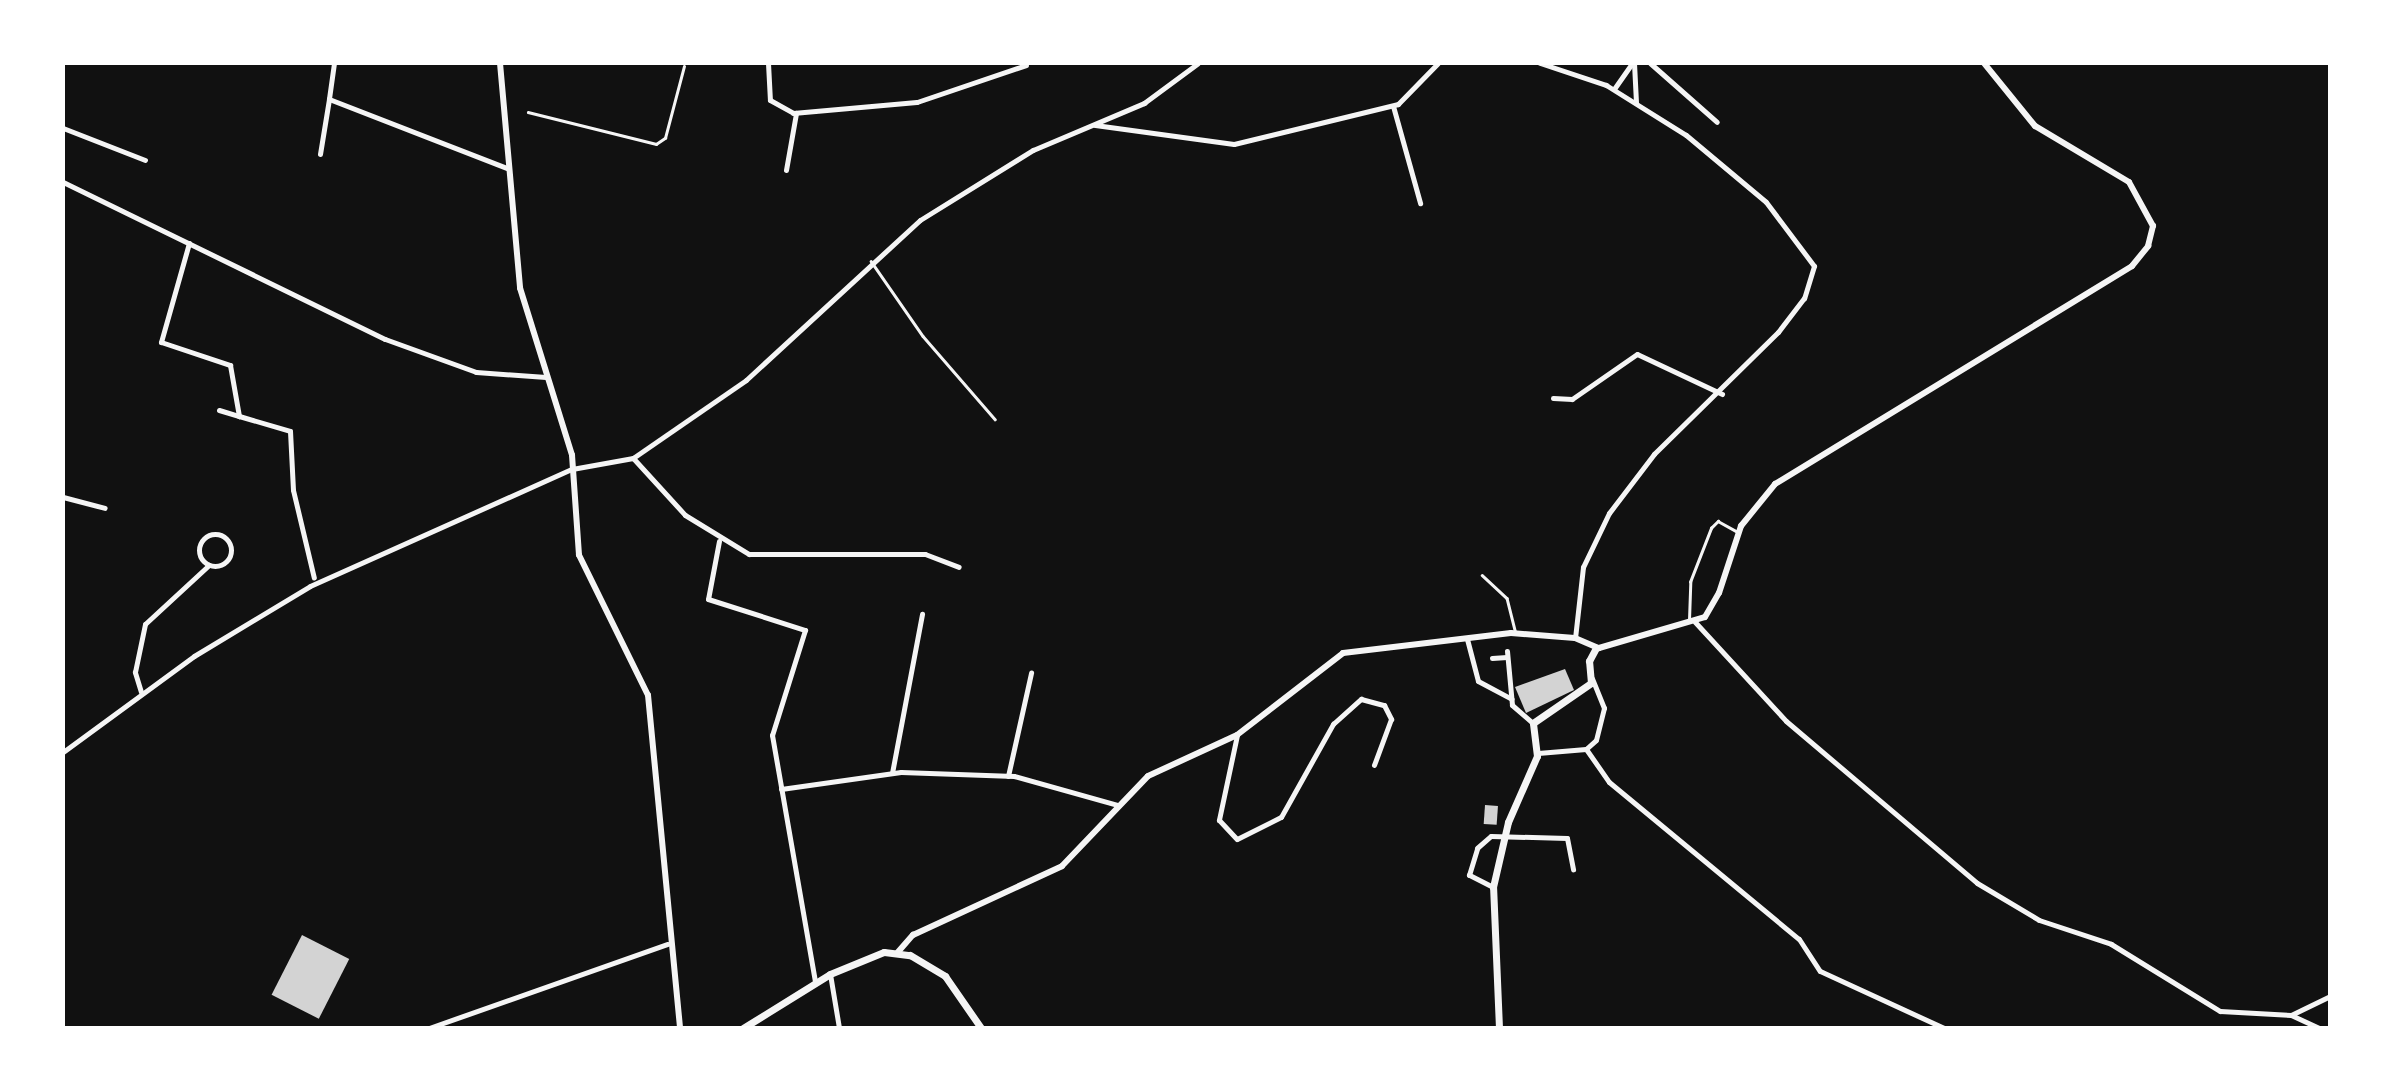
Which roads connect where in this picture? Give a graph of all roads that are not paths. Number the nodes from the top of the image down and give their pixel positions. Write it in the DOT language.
graph roads {
  1 [pos="334,63"];
  2 [pos="500,63"];
  3 [pos="768,63"];
  4 [pos="1198,63"];
  5 [pos="1438,63"];
  6 [pos="1540,63"];
  7 [pos="1633,63"];
  8 [pos="1650,63"];
  9 [pos="1984,63"];
  10 [pos="1026,65"];
  11 [pos="684,66"];
  12 [pos="1614,89"];
  13 [pos="329,99"];
  14 [pos="1636,103"];
  15 [pos="1393,106"];
  16 [pos="528,112"];
  17 [pos="796,113"];
  18 [pos="1717,122"];
  19 [pos="1095,125"];
  20 [pos="63,128"];
  21 [pos="320,154"];
  22 [pos="145,160"];
  23 [pos="507,168"];
  24 [pos="786,170"];
  25 [pos="63,181"];
  26 [pos="1420,203"];
  27 [pos="189,243"];
  28 [pos="871,261"];
  29 [pos="546,377"];
  30 [pos="1722,394"];
  31 [pos="1553,398"];
  32 [pos="219,411"];
  33 [pos="239,416"];
  34 [pos="995,419"];
  35 [pos="633,458"];
  36 [pos="572,469"];
  37 [pos="63,497"];
  38 [pos="105,508"];
  39 [pos="1738,532"];
  40 [pos="719,541"];
  41 [pos="209,565"];
  42 [pos="959,566"];
  43 [pos="1482,575"];
  44 [pos="314,578"];
  45 [pos="922,614"];
  46 [pos="1692,622"];
  47 [pos="1516,633"];
  48 [pos="1575,638"];
  49 [pos="1467,639"];
  50 [pos="1596,648"];
  51 [pos="1492,658"];
  52 [pos="1031,673"];
  53 [pos="1592,678"];
  54 [pos="141,692"];
  55 [pos="1511,699"];
  56 [pos="1533,723"];
  57 [pos="1237,735"];
  58 [pos="1586,749"];
  59 [pos="63,752"];
  60 [pos="1538,752"];
  61 [pos="1374,765"];
  62 [pos="892,773"];
  63 [pos="1008,776"];
  64 [pos="781,789"];
  65 [pos="1118,805"];
  66 [pos="1504,838"];
  67 [pos="1573,869"];
  68 [pos="1493,887"];
  69 [pos="668,944"];
  70 [pos="898,952"];
  71 [pos="830,974"];
  72 [pos="815,982"];
  73 [pos="2330,996"];
  74 [pos="2291,1015"];
  75 [pos="429,1028"];
  76 [pos="680,1028"];
  77 [pos="743,1028"];
  78 [pos="839,1028"];
  79 [pos="981,1028"];
  80 [pos="1499,1028"];
  81 [pos="1944,1028"];
  82 [pos="2319,1028"];
  1 -- 13 [label="street"];
  2 -- 23 [label="street"];
  3 -- 17 [label="street"];
  4 -- 19 [label="street"];
  5 -- 15 [label="street"];
  6 -- 12 [label="street"];
  7 -- 12 [label="street"];
  7 -- 14 [label="street"];
  8 -- 18 [label="street"];
  9 -- 39 [label="street"];
  10 -- 17 [label="street"];
  11 -- 16 [label="lane"];
  12 -- 14 [label="street"];
  13 -- 21 [label="street"];
  13 -- 23 [label="street"];
  14 -- 30 [label="street"];
  15 -- 19 [label="street"];
  15 -- 26 [label="street"];
  17 -- 24 [label="street"];
  19 -- 28 [label="street"];
  20 -- 22 [label="street"];
  23 -- 29 [label="street"];
  25 -- 27 [label="street"];
  27 -- 29 [label="street"];
  27 -- 33 [label="street"];
  28 -- 34 [label="lane"];
  28 -- 35 [label="street"];
  29 -- 36 [label="street"];
  30 -- 31 [label="street"];
  30 -- 48 [label="street"];
  32 -- 33 [label="street"];
  33 -- 44 [label="street"];
  35 -- 36 [label="street"];
  35 -- 40 [label="street"];
  36 -- 54 [label="street"];
  36 -- 69 [label="street"];
  37 -- 38 [label="street"];
  39 -- 46 [label="street"];
  39 -- 46 [label="lane"];
  40 -- 42 [label="street"];
  40 -- 64 [label="street"];
  41 -- 41 [label="street"];
  41 -- 54 [label="street"];
  43 -- 47 [label="lane"];
  45 -- 62 [label="street"];
  46 -- 50 [label="street"];
  46 -- 74 [label="street"];
  47 -- 48 [label="street"];
  47 -- 49 [label="street"];
  48 -- 50 [label="street"];
  49 -- 55 [label="street"];
  49 -- 57 [label="street"];
  50 -- 53 [label="main road"];
  51 -- 55 [label="street"];
  52 -- 63 [label="street"];
  53 -- 56 [label="main road"];
  53 -- 58 [label="street"];
  54 -- 59 [label="street"];
  55 -- 56 [label="street"];
  56 -- 60 [label="main road"];
  57 -- 61 [label="street"];
  57 -- 65 [label="street"];
  58 -- 60 [label="street"];
  58 -- 81 [label="street"];
  60 -- 66 [label="main road"];
  62 -- 63 [label="street"];
  62 -- 64 [label="street"];
  63 -- 65 [label="street"];
  64 -- 72 [label="street"];
  65 -- 70 [label="street"];
  66 -- 67 [label="street"];
  66 -- 68 [label="main road"];
  66 -- 68 [label="street"];
  68 -- 80 [label="main road"];
  69 -- 75 [label="street"];
  69 -- 76 [label="street"];
  70 -- 71 [label="main road"];
  70 -- 79 [label="main road"];
  71 -- 72 [label="main road"];
  71 -- 78 [label="street"];
  72 -- 77 [label="main road"];
  73 -- 74 [label="street"];
  74 -- 82 [label="street"];
}
